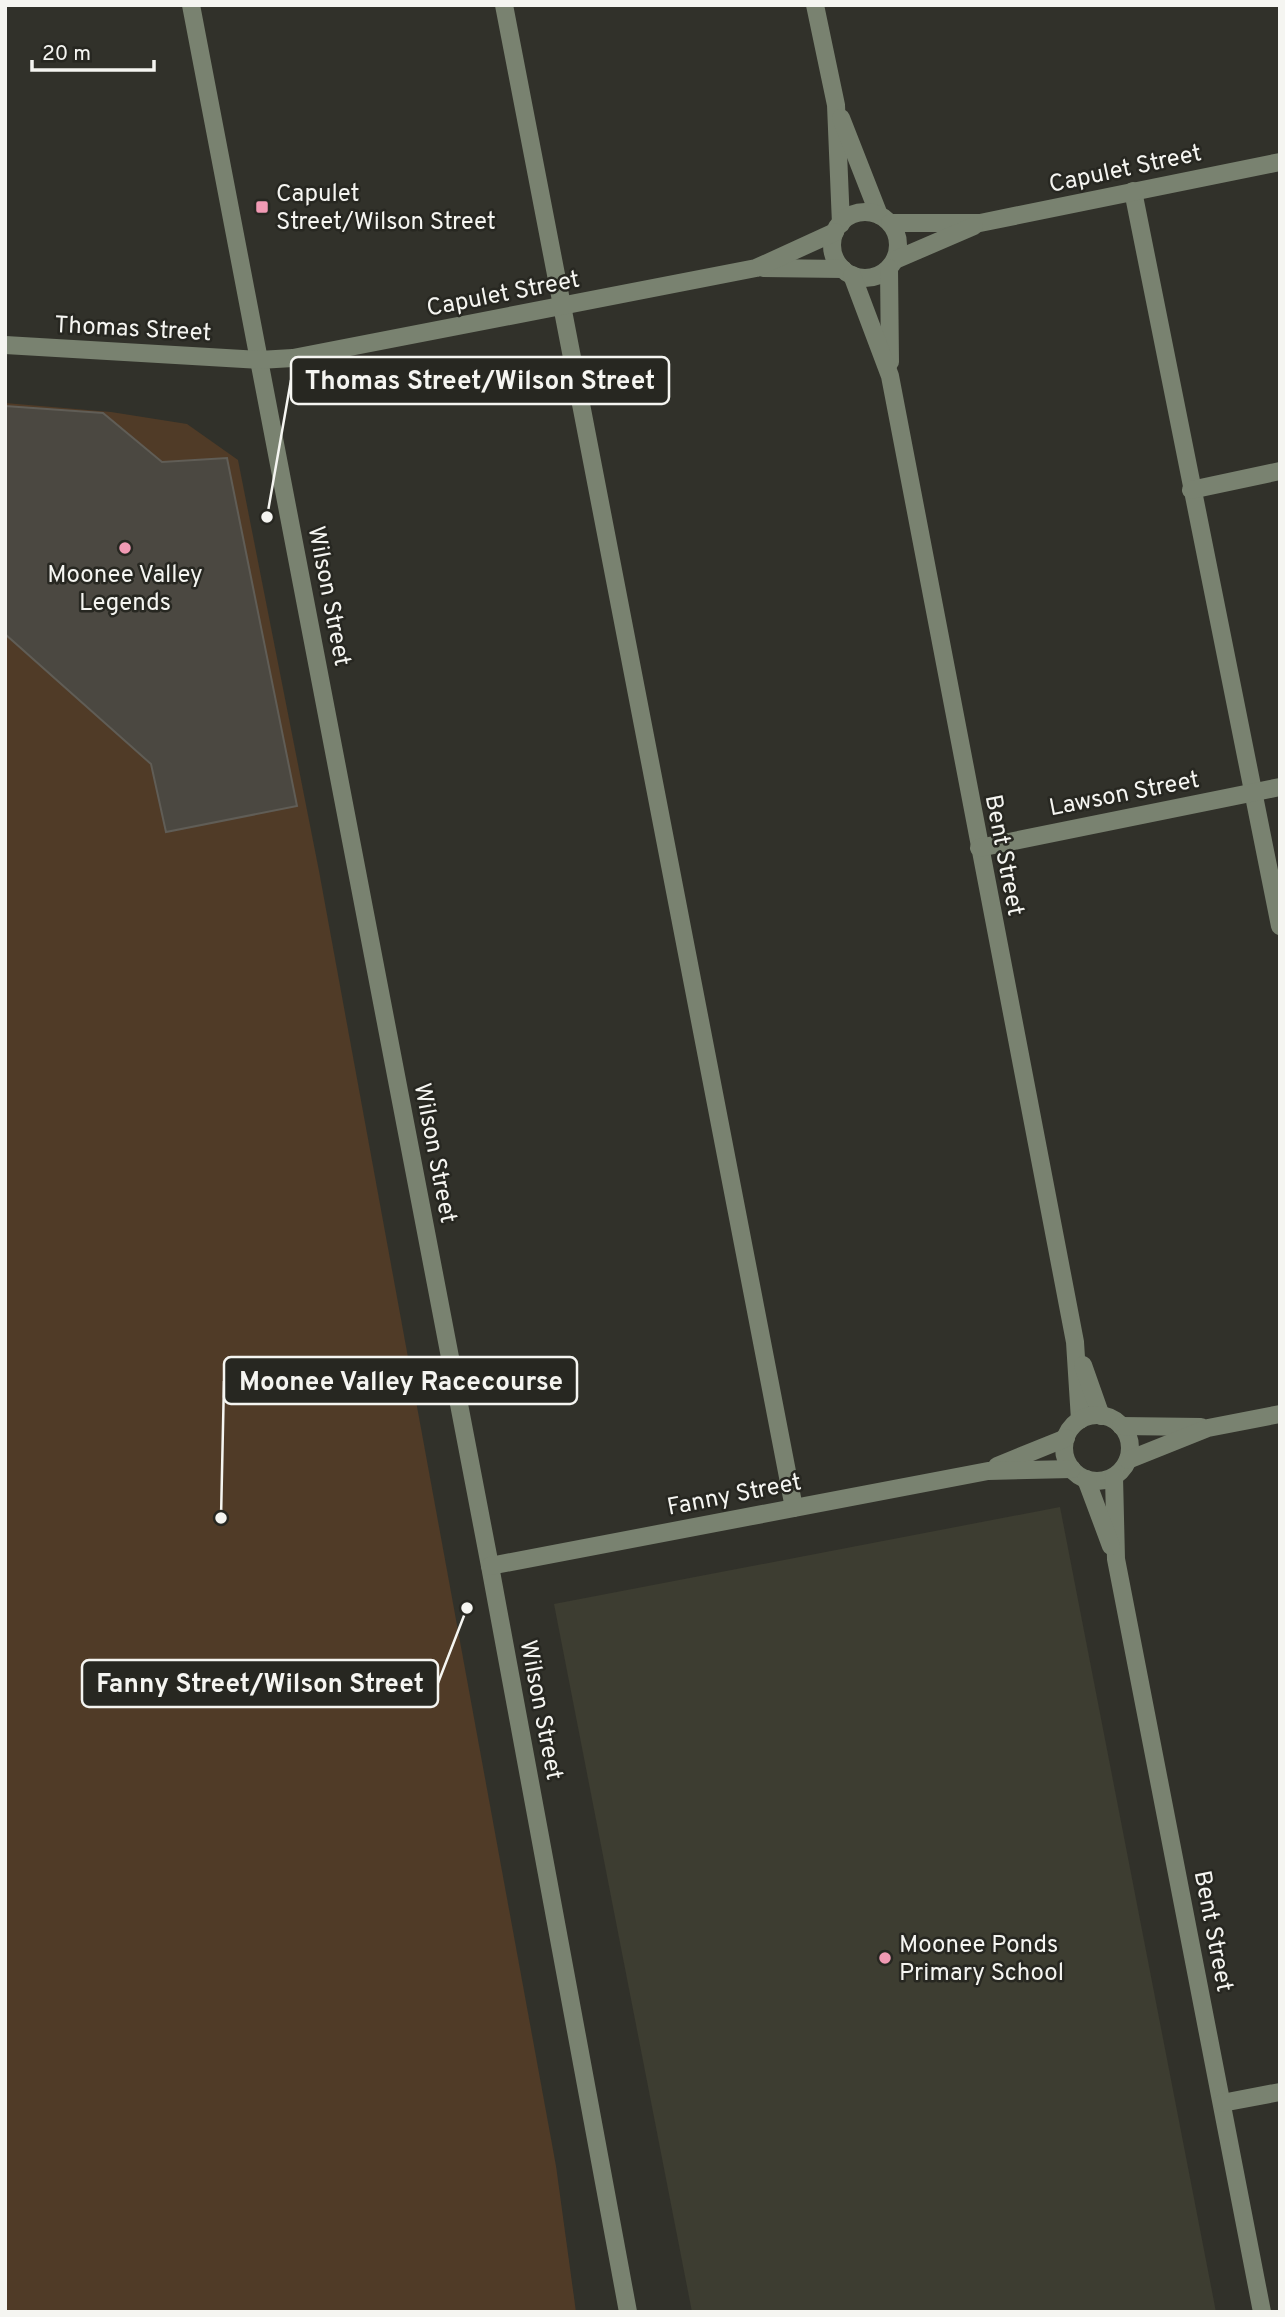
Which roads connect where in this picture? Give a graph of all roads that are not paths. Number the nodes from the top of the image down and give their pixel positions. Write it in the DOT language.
graph roads {
  1 [pos="191,5"];
  2 [pos="504,5"];
  3 [pos="815,5"];
  4 [pos="836,105"];
  5 [pos="1280,162"];
  6 [pos="1133,191"];
  7 [pos="884,219"];
  8 [pos="980,223"];
  9 [pos="838,228"];
  10 [pos="892,264"];
  11 [pos="756,268"];
  12 [pos="847,272"];
  13 [pos="563,307"];
  14 [pos="5,345"];
  15 [pos="259,360"];
  16 [pos="890,376"];
  17 [pos="1280,471"];
  18 [pos="1191,490"];
  19 [pos="1280,787"];
  20 [pos="1254,792"];
  21 [pos="979,848"];
  22 [pos="1280,926"];
  23 [pos="1075,1342"];
  24 [pos="1280,1414"];
  25 [pos="1101,1416"];
  26 [pos="1080,1420"];
  27 [pos="1121,1426"];
  28 [pos="1208,1428"];
  29 [pos="1066,1438"];
  30 [pos="1128,1461"];
  31 [pos="988,1471"];
  32 [pos="1079,1474"];
  33 [pos="1114,1477"];
  34 [pos="794,1508"];
  35 [pos="1116,1559"];
  36 [pos="490,1566"];
  37 [pos="1280,2092"];
  38 [pos="1222,2104"];
  39 [pos="628,2312"];
  40 [pos="1262,2312"];
  1 -- 15 [label="street, Wilson Street"];
  2 -- 13 [label="street"];
  3 -- 4 [label="street"];
  4 -- 7 [label="street"];
  4 -- 9 [label="street"];
  5 -- 6 [label="street, Capulet Street"];
  6 -- 8 [label="street, Capulet Street"];
  6 -- 18 [label="street"];
  7 -- 8 [label="street, Capulet Street"];
  7 -- 9 [label="street"];
  7 -- 10 [label="street"];
  8 -- 10 [label="street, Capulet Street"];
  9 -- 11 [label="street, Capulet Street"];
  9 -- 12 [label="street"];
  10 -- 12 [label="street"];
  10 -- 16 [label="street, Bent Street"];
  11 -- 12 [label="street, Capulet Street"];
  11 -- 13 [label="street, Capulet Street"];
  12 -- 16 [label="street, Bent Street"];
  13 -- 15 [label="street, Capulet Street"];
  13 -- 34 [label="street"];
  14 -- 15 [label="street, Thomas Street"];
  15 -- 36 [label="street, Wilson Street"];
  16 -- 21 [label="street, Bent Street"];
  17 -- 18 [label="street"];
  18 -- 20 [label="street"];
  19 -- 20 [label="street, Lawson Street"];
  20 -- 21 [label="street, Lawson Street"];
  20 -- 22 [label="street"];
  21 -- 23 [label="street, Bent Street"];
  23 -- 25 [label="street, Bent Street"];
  23 -- 26 [label="street, Bent Street"];
  24 -- 28 [label="street"];
  25 -- 26 [label="street"];
  25 -- 27 [label="street"];
  26 -- 29 [label="street"];
  27 -- 28 [label="street"];
  27 -- 30 [label="street"];
  28 -- 30 [label="street"];
  29 -- 31 [label="street, Fanny Street"];
  29 -- 32 [label="street"];
  30 -- 33 [label="street"];
  31 -- 32 [label="street, Fanny Street"];
  31 -- 34 [label="street, Fanny Street"];
  32 -- 33 [label="street"];
  32 -- 35 [label="street, Bent Street"];
  33 -- 35 [label="street, Bent Street"];
  34 -- 36 [label="street, Fanny Street"];
  35 -- 38 [label="street, Bent Street"];
  36 -- 39 [label="street, Wilson Street"];
  37 -- 38 [label="street"];
  38 -- 40 [label="street, Bent Street"];
}
